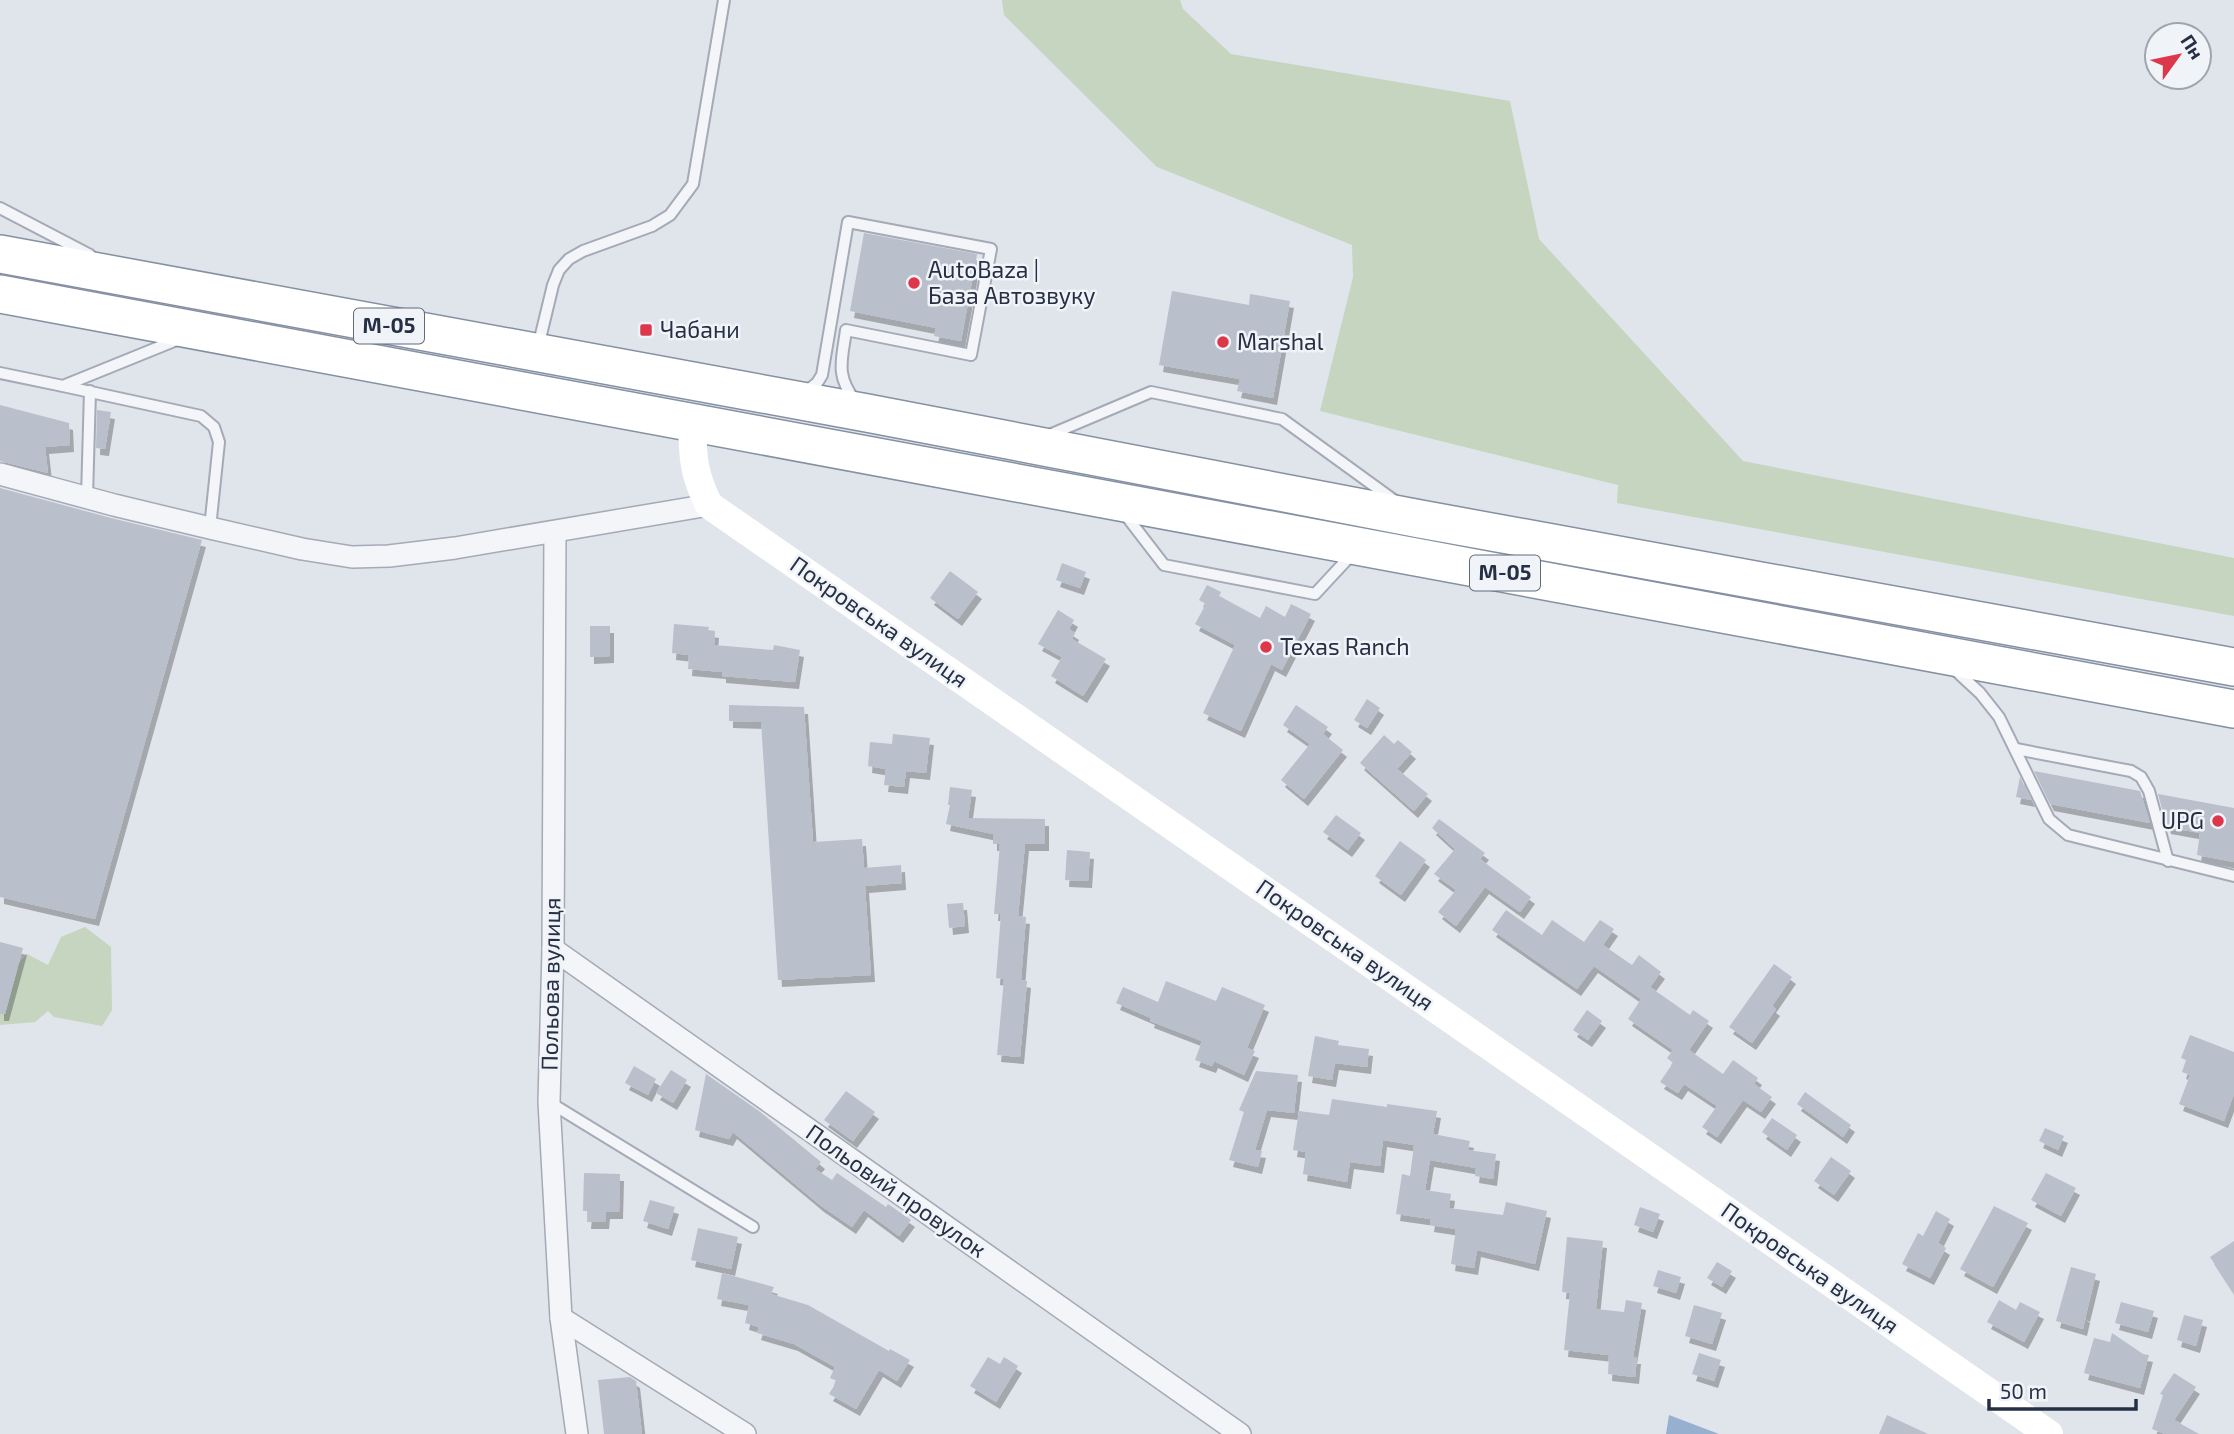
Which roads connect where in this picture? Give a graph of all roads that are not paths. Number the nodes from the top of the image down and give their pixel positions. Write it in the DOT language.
graph roads {
  1 [pos="724,0"];
  2 [pos="0,208"];
  3 [pos="0,254"];
  4 [pos="132,279"];
  5 [pos="0,294"];
  6 [pos="198,331"];
  7 [pos="537,353"];
  8 [pos="0,373"];
  9 [pos="63,386"];
  10 [pos="90,391"];
  11 [pos="791,400"];
  12 [pos="867,413"];
  13 [pos="692,423"];
  14 [pos="1029,444"];
  15 [pos="0,474"];
  16 [pos="87,497"];
  17 [pos="1115,502"];
  18 [pos="709,505"];
  19 [pos="1420,519"];
  20 [pos="210,528"];
  21 [pos="555,532"];
  22 [pos="1359,546"];
  23 [pos="1937,653"];
  24 [pos="2234,667"];
  25 [pos="2234,709"];
  26 [pos="2016,749"];
  27 [pos="2168,860"];
  28 [pos="2234,876"];
  29 [pos="553,948"];
  30 [pos="549,1102"];
  31 [pos="753,1227"];
  32 [pos="561,1318"];
  33 [pos="577,1434"];
  34 [pos="745,1434"];
  35 [pos="1240,1434"];
  36 [pos="2049,1434"];
  1 -- 7 [label="lane"];
  2 -- 4 [label="lane"];
  3 -- 4 [label="highway, М-05"];
  4 -- 7 [label="highway, М-05"];
  5 -- 6 [label="highway, М-05"];
  6 -- 9 [label="lane"];
  6 -- 13 [label="highway, М-05"];
  7 -- 11 [label="highway, М-05"];
  8 -- 9 [label="lane"];
  9 -- 10 [label="lane"];
  10 -- 16 [label="lane"];
  10 -- 20 [label="lane"];
  11 -- 12 [label="highway, М-05"];
  11 -- 12 [label="lane"];
  12 -- 14 [label="highway, М-05"];
  13 -- 17 [label="highway, М-05"];
  13 -- 18 [label="street"];
  14 -- 19 [label="highway, М-05"];
  14 -- 19 [label="lane"];
  15 -- 16 [label="street"];
  16 -- 20 [label="street"];
  17 -- 22 [label="highway, М-05"];
  17 -- 22 [label="lane"];
  18 -- 21 [label="street"];
  18 -- 36 [label="street, Покровська вулиця"];
  19 -- 24 [label="highway, М-05"];
  20 -- 21 [label="street"];
  21 -- 29 [label="street, Польова вулиця"];
  22 -- 23 [label="highway, М-05"];
  23 -- 25 [label="highway, М-05"];
  23 -- 26 [label="lane"];
  26 -- 27 [label="lane"];
  26 -- 27 [label="lane"];
  27 -- 28 [label="lane"];
  29 -- 30 [label="street, Польова вулиця"];
  29 -- 35 [label="street, Польовий провулок"];
  30 -- 31 [label="lane"];
  30 -- 32 [label="street, Польова вулиця"];
  32 -- 33 [label="street, Польова вулиця"];
  32 -- 34 [label="street"];
}
